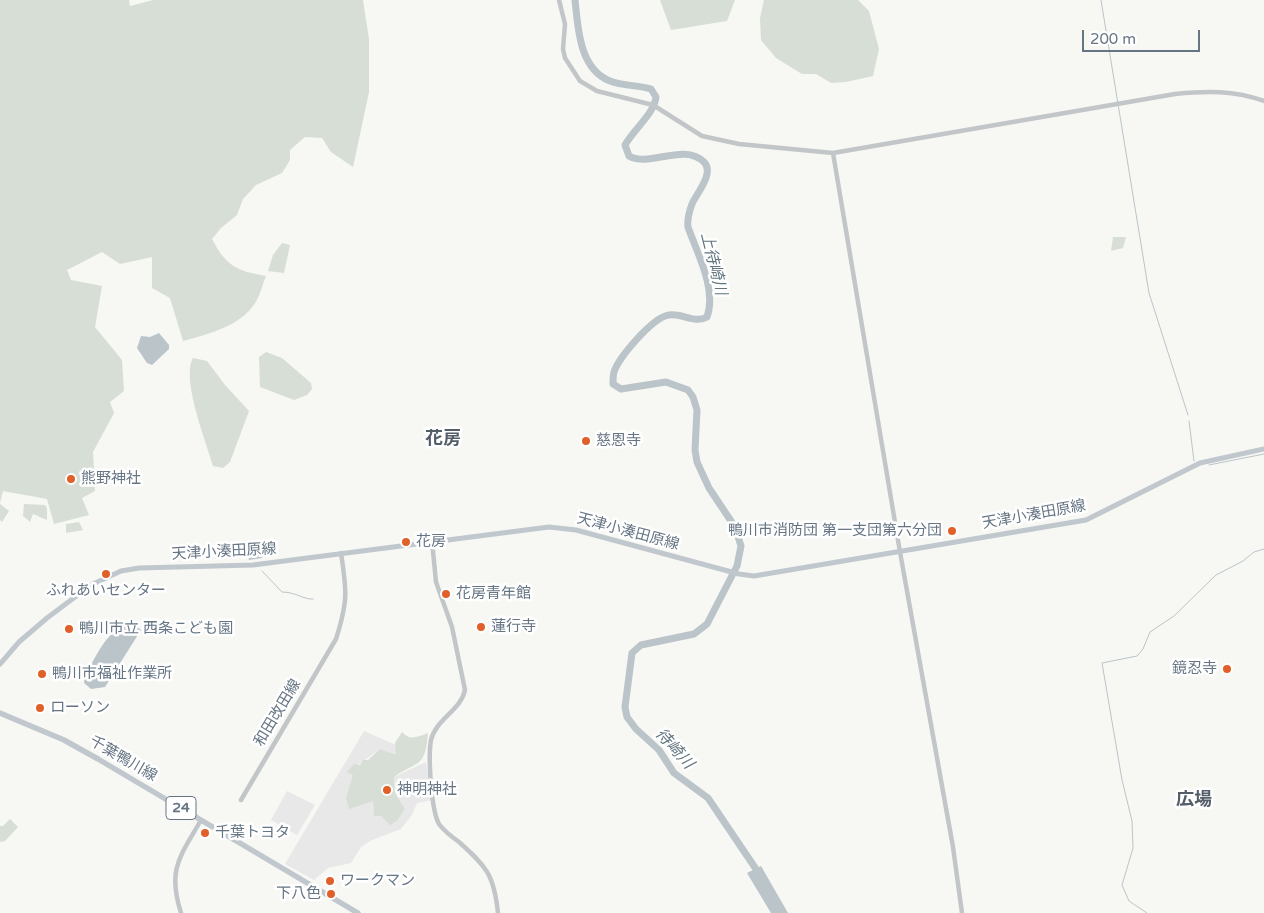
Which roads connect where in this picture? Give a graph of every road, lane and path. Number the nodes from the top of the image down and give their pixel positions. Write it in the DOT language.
graph roads {
  1 [pos="559,0"];
  2 [pos="1264,101"];
  3 [pos="833,153"];
  4 [pos="1264,450"];
  5 [pos="432,541"];
  6 [pos="900,552"];
  7 [pos="341,553"];
  8 [pos="0,664"];
  9 [pos="0,713"];
  10 [pos="241,800"];
  11 [pos="201,820"];
  12 [pos="181,913"];
  13 [pos="358,913"];
  14 [pos="498,913"];
  15 [pos="962,913"];
  1 -- 3 [label="street"];
  2 -- 3 [label="street"];
  3 -- 6 [label="street"];
  4 -- 6 [label="main road, 天津小湊田原線"];
  5 -- 6 [label="main road, 天津小湊田原線"];
  5 -- 7 [label="main road, 天津小湊田原線"];
  5 -- 14 [label="street"];
  6 -- 15 [label="street"];
  7 -- 8 [label="main road, 天津小湊田原線"];
  7 -- 10 [label="street, 和田改田線"];
  9 -- 11 [label="main road, 千葉鴨川線 / 24"];
  11 -- 12 [label="street"];
  11 -- 13 [label="main road, 千葉鴨川線 / 24"];
}
